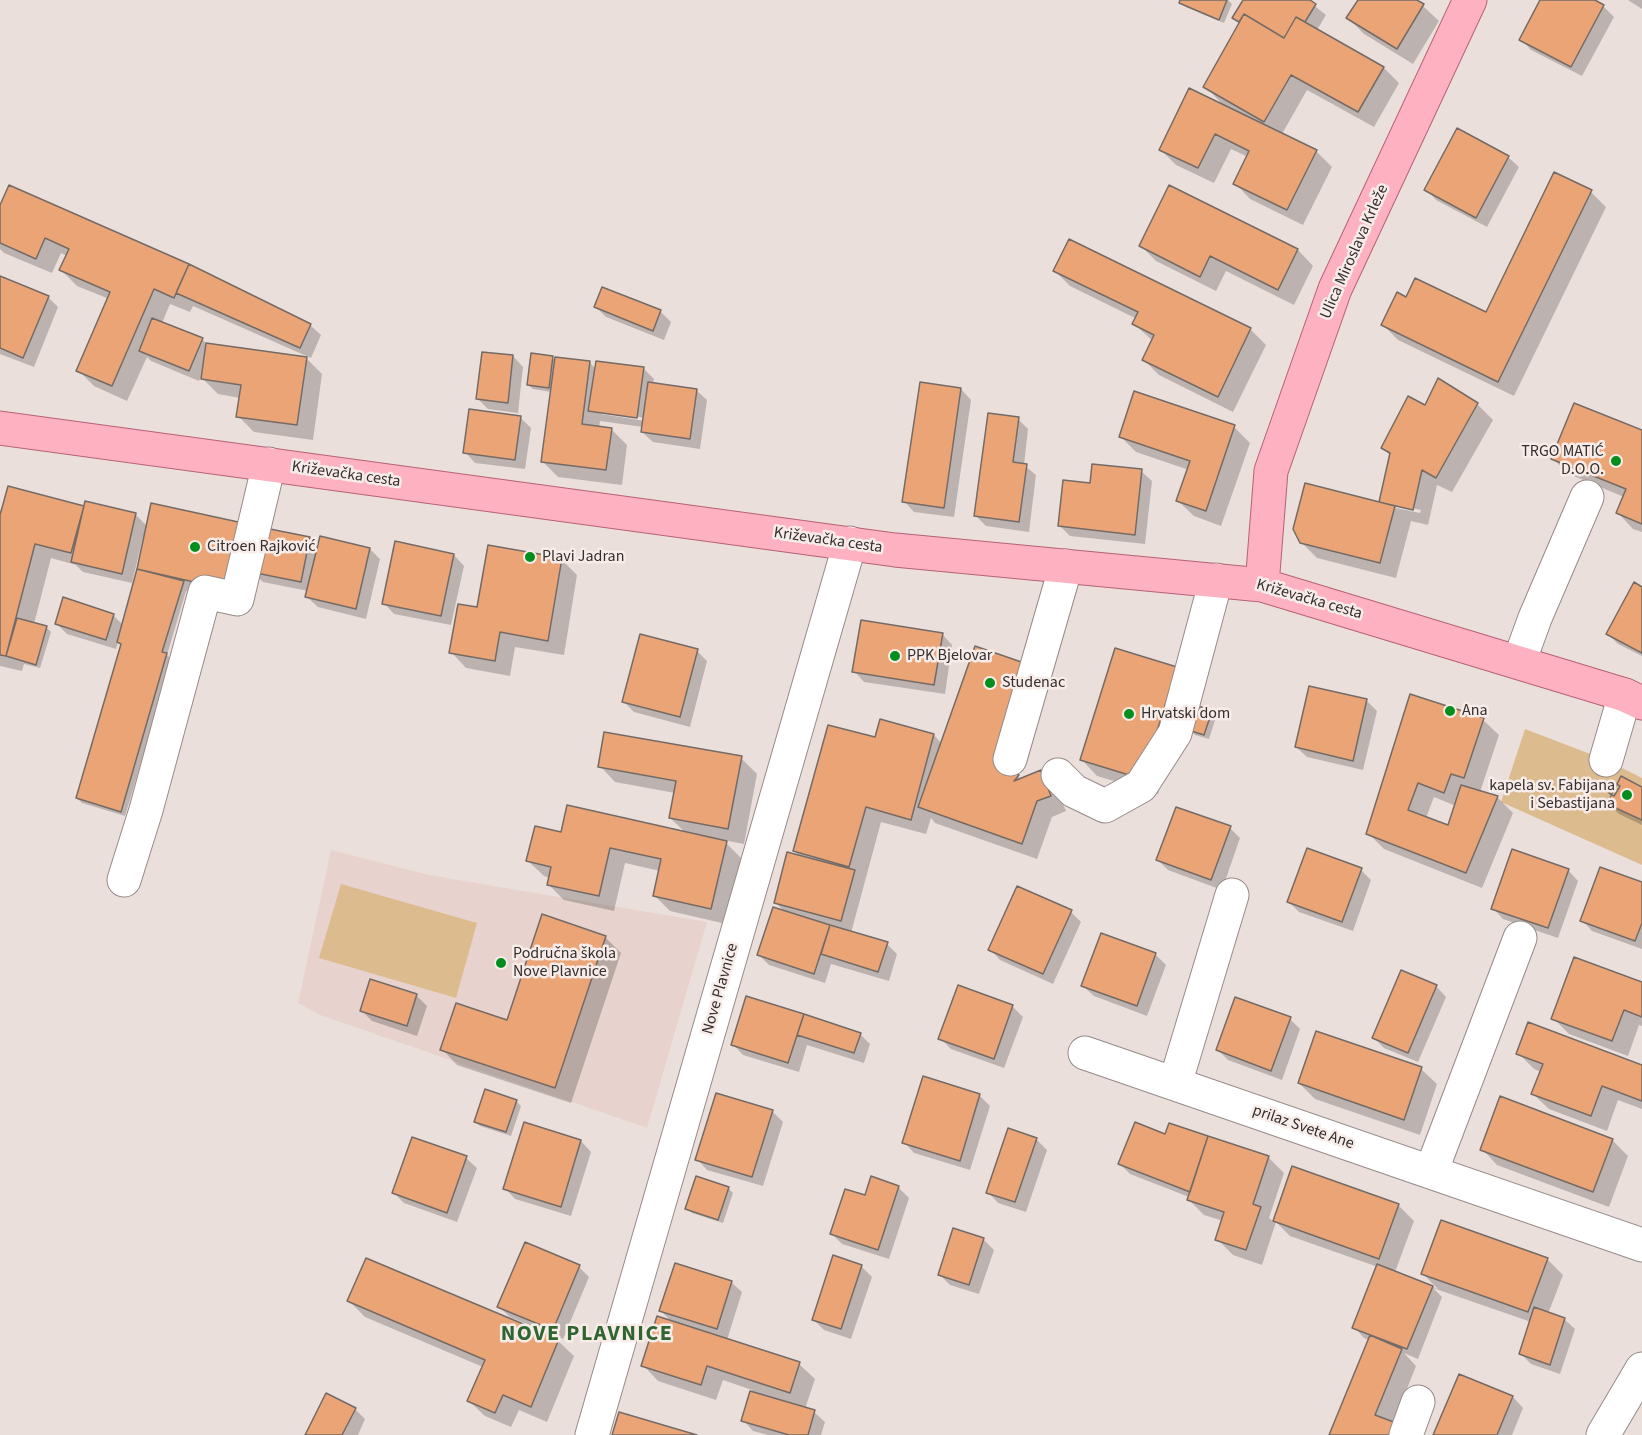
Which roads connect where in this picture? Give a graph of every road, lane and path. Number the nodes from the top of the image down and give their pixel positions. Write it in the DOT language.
graph roads {
  1 [pos="1470,0"];
  2 [pos="0,428"];
  3 [pos="269,464"];
  4 [pos="1587,497"];
  5 [pos="850,543"];
  6 [pos="1066,566"];
  7 [pos="1216,580"];
  8 [pos="1262,585"];
  9 [pos="1519,662"];
  10 [pos="1633,699"];
  11 [pos="1010,759"];
  12 [pos="1606,760"];
  13 [pos="1058,775"];
  14 [pos="124,880"];
  15 [pos="1232,895"];
  16 [pos="1520,938"];
  17 [pos="1085,1053"];
  18 [pos="1174,1084"];
  19 [pos="1431,1172"];
  20 [pos="1642,1245"];
  21 [pos="1642,1369"];
  22 [pos="1418,1402"];
  23 [pos="592,1435"];
  24 [pos="1406,1435"];
  25 [pos="1603,1435"];
  1 -- 8 [label="main road, Ulica Miroslava Krleže"];
  2 -- 3 [label="main road, Križevačka cesta"];
  3 -- 5 [label="main road, Križevačka cesta"];
  3 -- 14 [label="street"];
  4 -- 9 [label="street"];
  5 -- 6 [label="main road, Križevačka cesta"];
  5 -- 23 [label="street, Nove Plavnice"];
  6 -- 7 [label="main road, Križevačka cesta"];
  6 -- 11 [label="street"];
  7 -- 8 [label="main road, Križevačka cesta"];
  7 -- 13 [label="street"];
  8 -- 9 [label="main road, Križevačka cesta"];
  9 -- 10 [label="main road, Križevačka cesta"];
  10 -- 12 [label="street"];
  15 -- 18 [label="street"];
  16 -- 19 [label="street"];
  17 -- 18 [label="street, prilaz Svete Ane"];
  18 -- 19 [label="street, prilaz Svete Ane"];
  19 -- 20 [label="street, prilaz Svete Ane"];
  21 -- 25 [label="street"];
  22 -- 24 [label="street"];
}
